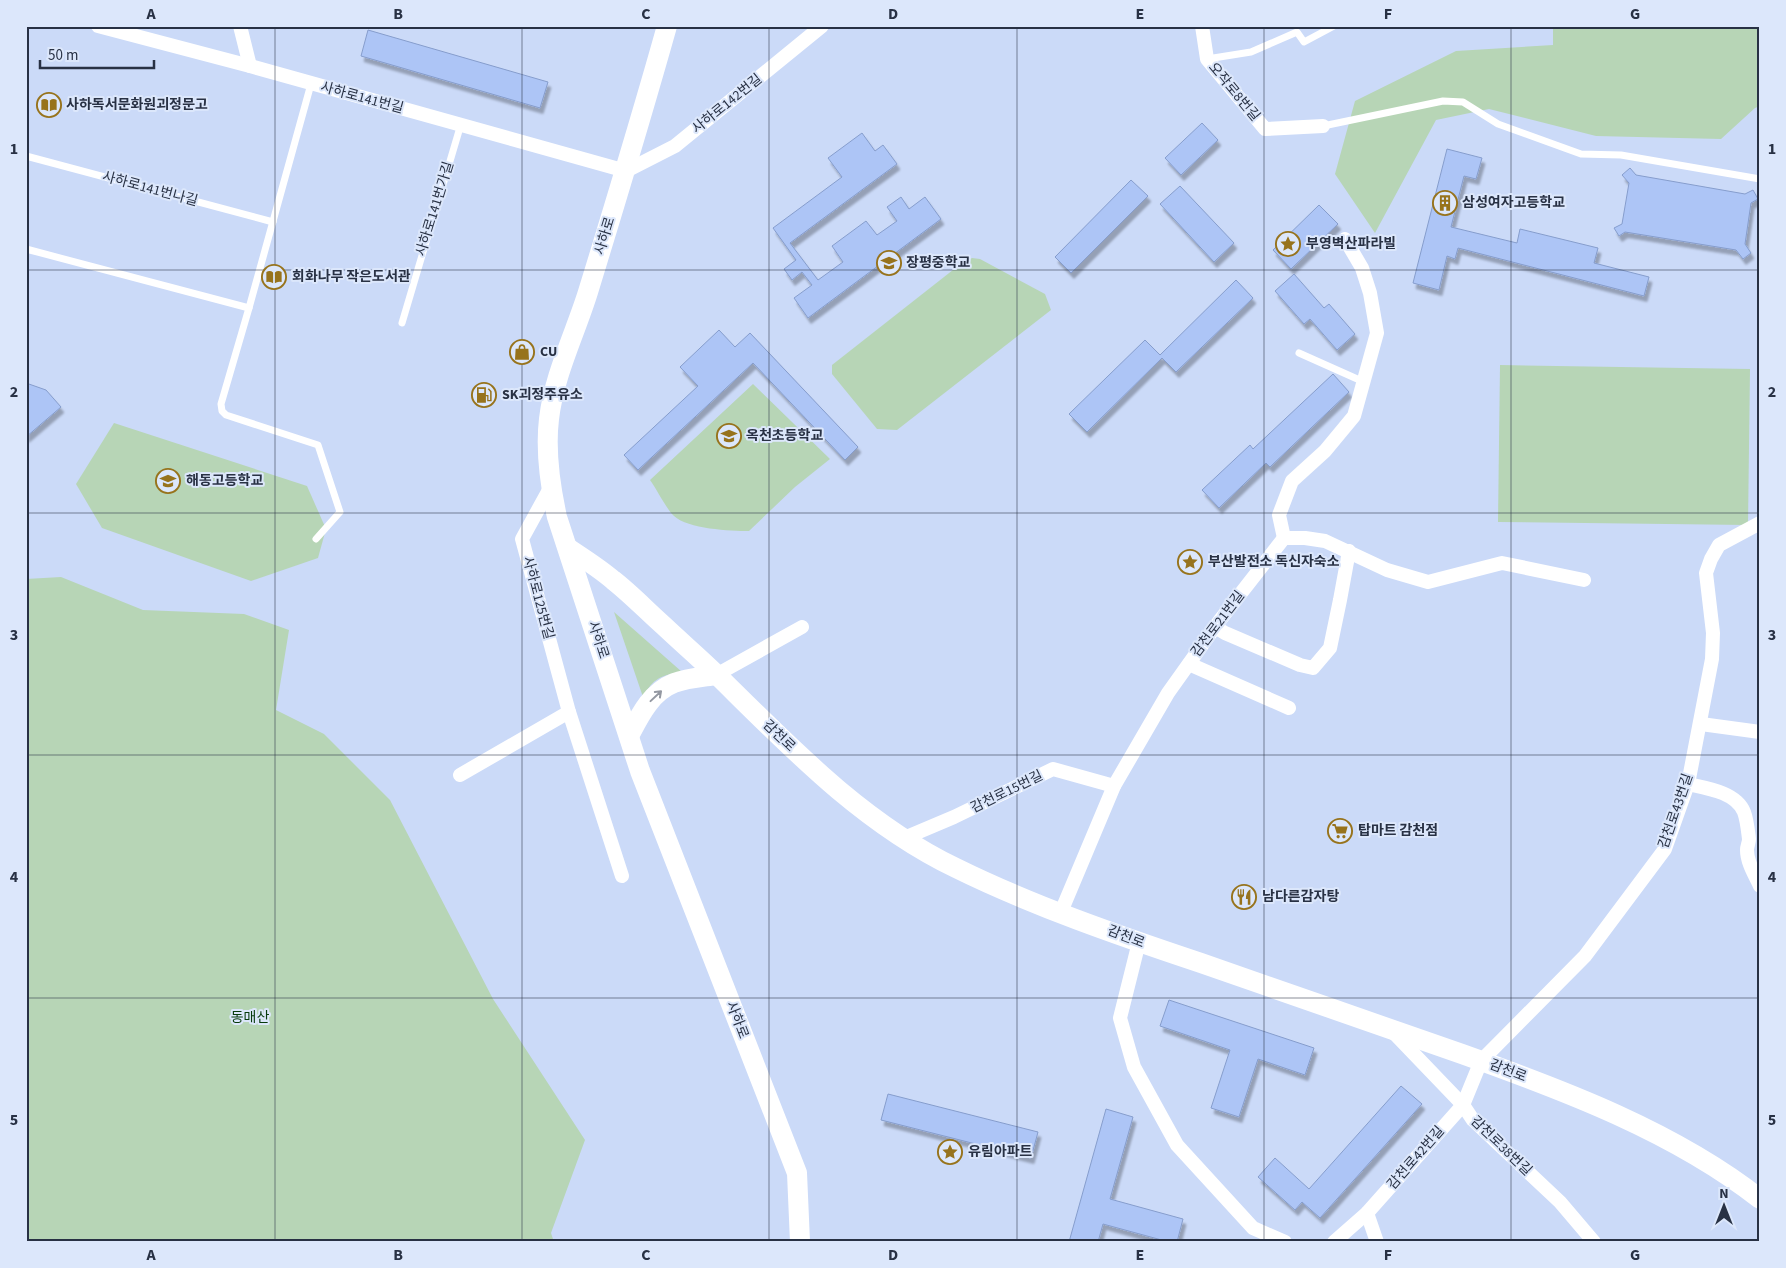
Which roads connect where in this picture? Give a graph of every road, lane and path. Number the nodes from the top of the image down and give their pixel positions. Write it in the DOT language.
graph roads {
  1 [pos="98,26"];
  2 [pos="240,26"];
  3 [pos="667,26"];
  4 [pos="822,26"];
  5 [pos="1202,26"];
  6 [pos="1334,26"];
  7 [pos="1206,59"];
  8 [pos="250,66"];
  9 [pos="311,84"];
  10 [pos="460,124"];
  11 [pos="1323,126"];
  12 [pos="26,156"];
  13 [pos="626,171"];
  14 [pos="1760,179"];
  15 [pos="273,222"];
  16 [pos="1345,239"];
  17 [pos="26,249"];
  18 [pos="249,308"];
  19 [pos="402,323"];
  20 [pos="1299,353"];
  21 [pos="1364,382"];
  22 [pos="550,488"];
  23 [pos="1760,524"];
  24 [pos="1284,538"];
  25 [pos="316,539"];
  26 [pos="568,548"];
  27 [pos="1349,551"];
  28 [pos="1584,580"];
  29 [pos="802,627"];
  30 [pos="1215,627"];
  31 [pos="1189,664"];
  32 [pos="716,675"];
  33 [pos="1289,708"];
  34 [pos="569,712"];
  35 [pos="1701,724"];
  36 [pos="1760,732"];
  37 [pos="629,736"];
  38 [pos="460,775"];
  39 [pos="1688,784"];
  40 [pos="1114,786"];
  41 [pos="902,839"];
  42 [pos="622,876"];
  43 [pos="1760,886"];
  44 [pos="1061,912"];
  45 [pos="1139,942"];
  46 [pos="1389,1028"];
  47 [pos="1482,1061"];
  48 [pos="1462,1105"];
  49 [pos="1760,1199"];
  50 [pos="1367,1213"];
  51 [pos="800,1242"];
  52 [pos="1285,1242"];
  53 [pos="1334,1242"];
  54 [pos="1377,1242"];
  55 [pos="1594,1242"];
  1 -- 8 [label="street, 사하로141번길"];
  2 -- 8 [label="street"];
  3 -- 13 [label="main road, 사하로"];
  4 -- 13 [label="street, 사하로142번길"];
  5 -- 7 [label="street, 오작로8번길"];
  6 -- 7 [label="lane"];
  7 -- 11 [label="street, 오작로8번길"];
  8 -- 9 [label="street, 사하로141번길"];
  9 -- 10 [label="street, 사하로141번길"];
  9 -- 15 [label="lane"];
  10 -- 13 [label="street, 사하로141번길"];
  10 -- 19 [label="lane, 사하로141번가길"];
  11 -- 14 [label="lane"];
  12 -- 15 [label="lane, 사하로141번나길"];
  13 -- 22 [label="main road, 사하로"];
  15 -- 18 [label="lane"];
  16 -- 21 [label="street"];
  17 -- 18 [label="lane"];
  18 -- 25 [label="lane"];
  20 -- 21 [label="lane"];
  21 -- 24 [label="street"];
  22 -- 26 [label="main road, 사하로"];
  22 -- 34 [label="street, 사하로125번길"];
  23 -- 35 [label="street, 감천로43번길"];
  24 -- 27 [label="street"];
  24 -- 30 [label="street, 감천로21번길"];
  26 -- 32 [label="main road, 감천로"];
  26 -- 37 [label="main road, 사하로"];
  27 -- 28 [label="street"];
  27 -- 30 [label="street"];
  29 -- 32 [label="street"];
  30 -- 31 [label="street, 감천로21번길"];
  31 -- 33 [label="street"];
  31 -- 40 [label="street, 감천로21번길"];
  37 -- 32 [label="main road, one-way"];
  32 -- 41 [label="main road, 감천로"];
  34 -- 38 [label="street"];
  34 -- 42 [label="street, 사하로125번길"];
  35 -- 36 [label="street"];
  35 -- 39 [label="street, 감천로43번길"];
  37 -- 51 [label="main road, 사하로"];
  39 -- 43 [label="street"];
  39 -- 47 [label="street, 감천로43번길"];
  40 -- 41 [label="street, 감천로15번길"];
  40 -- 44 [label="street, 감천로21번길"];
  41 -- 44 [label="main road, 감천로"];
  44 -- 45 [label="main road, 감천로"];
  45 -- 46 [label="main road, 감천로"];
  45 -- 52 [label="street"];
  46 -- 47 [label="main road, 감천로"];
  46 -- 48 [label="street, 감천로38번길"];
  47 -- 48 [label="street, 감천로42번길"];
  47 -- 49 [label="main road, 감천로"];
  48 -- 50 [label="street, 감천로42번길"];
  48 -- 55 [label="street, 감천로38번길"];
  50 -- 53 [label="street, 감천로42번길"];
  50 -- 54 [label="street"];
}
